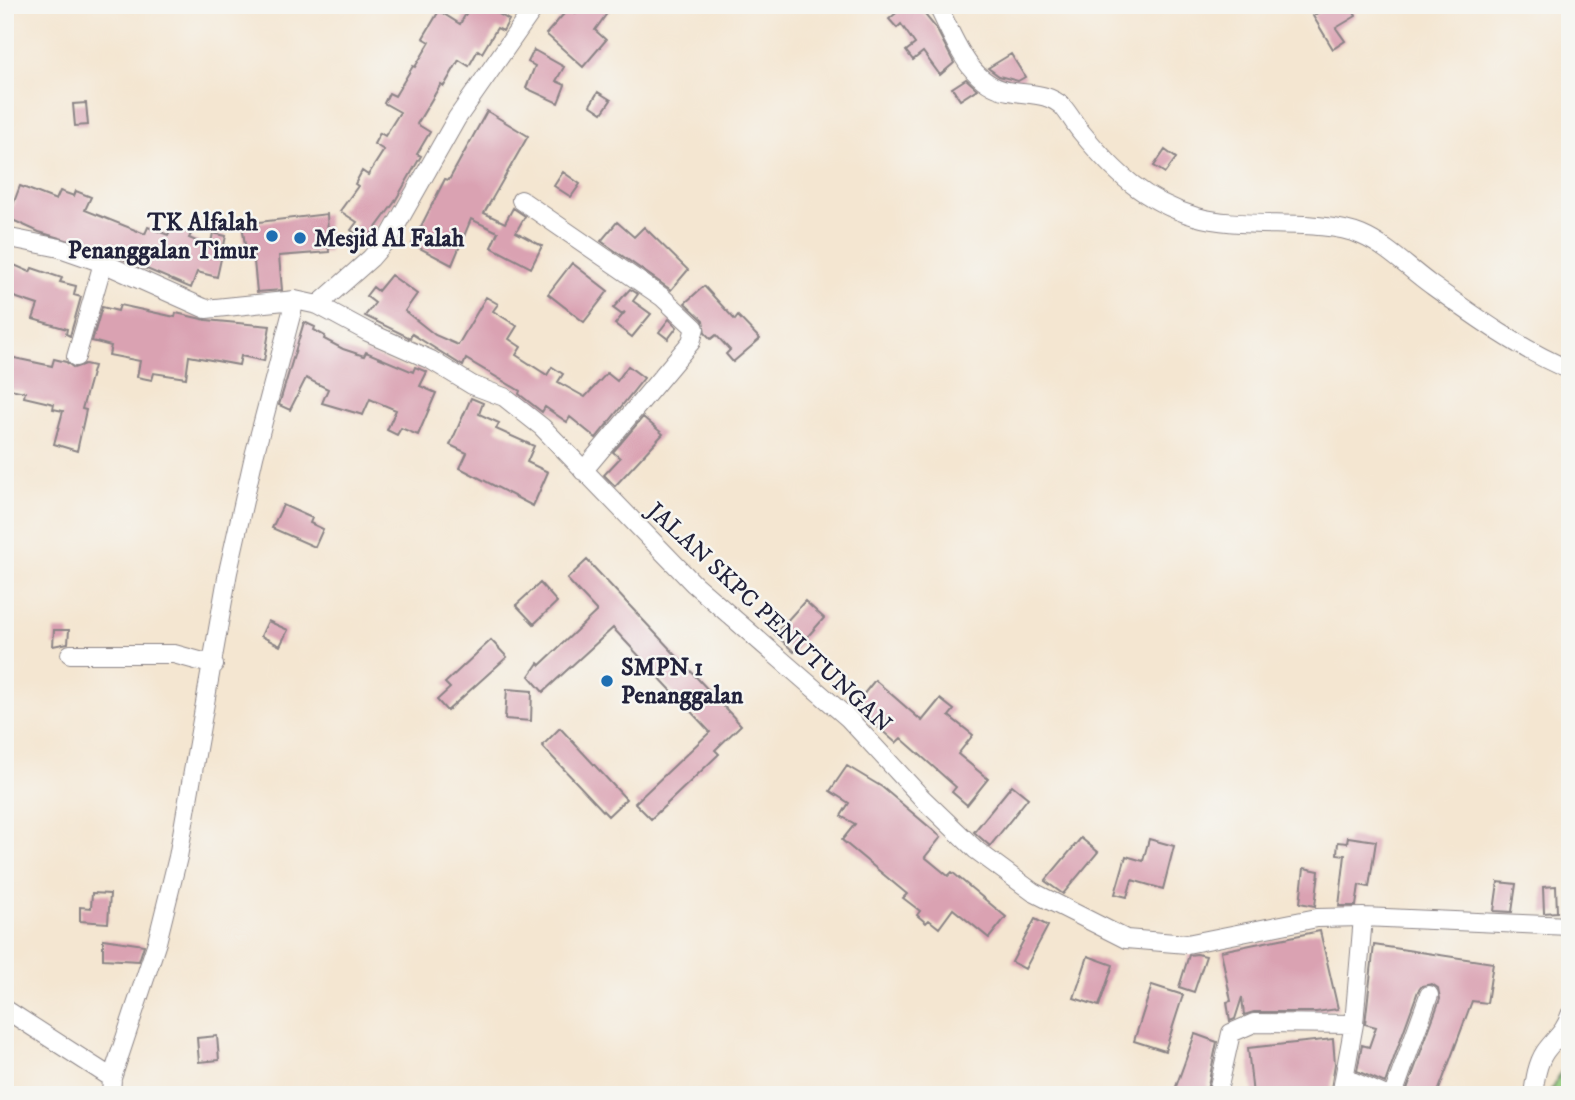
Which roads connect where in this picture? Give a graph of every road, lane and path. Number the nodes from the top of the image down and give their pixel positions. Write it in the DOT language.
graph roads {
  1 [pos="536,5"];
  2 [pos="937,5"];
  3 [pos="522,200"];
  4 [pos="5,237"];
  5 [pos="103,263"];
  6 [pos="295,300"];
  7 [pos="318,305"];
  8 [pos="76,357"];
  9 [pos="1570,370"];
  10 [pos="583,471"];
  11 [pos="69,654"];
  12 [pos="215,664"];
  13 [pos="1363,917"];
  14 [pos="1570,926"];
  15 [pos="1429,995"];
  16 [pos="1570,998"];
  17 [pos="1569,1005"];
  18 [pos="5,1009"];
  19 [pos="1570,1013"];
  20 [pos="1354,1024"];
  21 [pos="1343,1086"];
  22 [pos="112,1087"];
  23 [pos="1217,1095"];
  24 [pos="1384,1095"];
  25 [pos="1393,1095"];
  26 [pos="1533,1095"];
  1 -- 7 [label="street"];
  2 -- 9 [label="street"];
  3 -- 10 [label="street"];
  4 -- 5 [label="street, JALAN SKPC PENUTUNGAN"];
  5 -- 6 [label="street, JALAN SKPC PENUTUNGAN"];
  5 -- 8 [label="street"];
  6 -- 7 [label="street, JALAN SKPC PENUTUNGAN"];
  6 -- 12 [label="street"];
  7 -- 10 [label="street, JALAN SKPC PENUTUNGAN"];
  10 -- 13 [label="street, JALAN SKPC PENUTUNGAN"];
  11 -- 12 [label="street"];
  12 -- 22 [label="street"];
  13 -- 14 [label="street, JALAN SKPC PENUTUNGAN"];
  13 -- 20 [label="street"];
  15 -- 25 [label="street"];
  16 -- 17 [label="street"];
  17 -- 19 [label="street"];
  18 -- 22 [label="street"];
  19 -- 26 [label="street"];
  20 -- 21 [label="street"];
  20 -- 23 [label="street"];
  21 -- 24 [label="street"];
}
